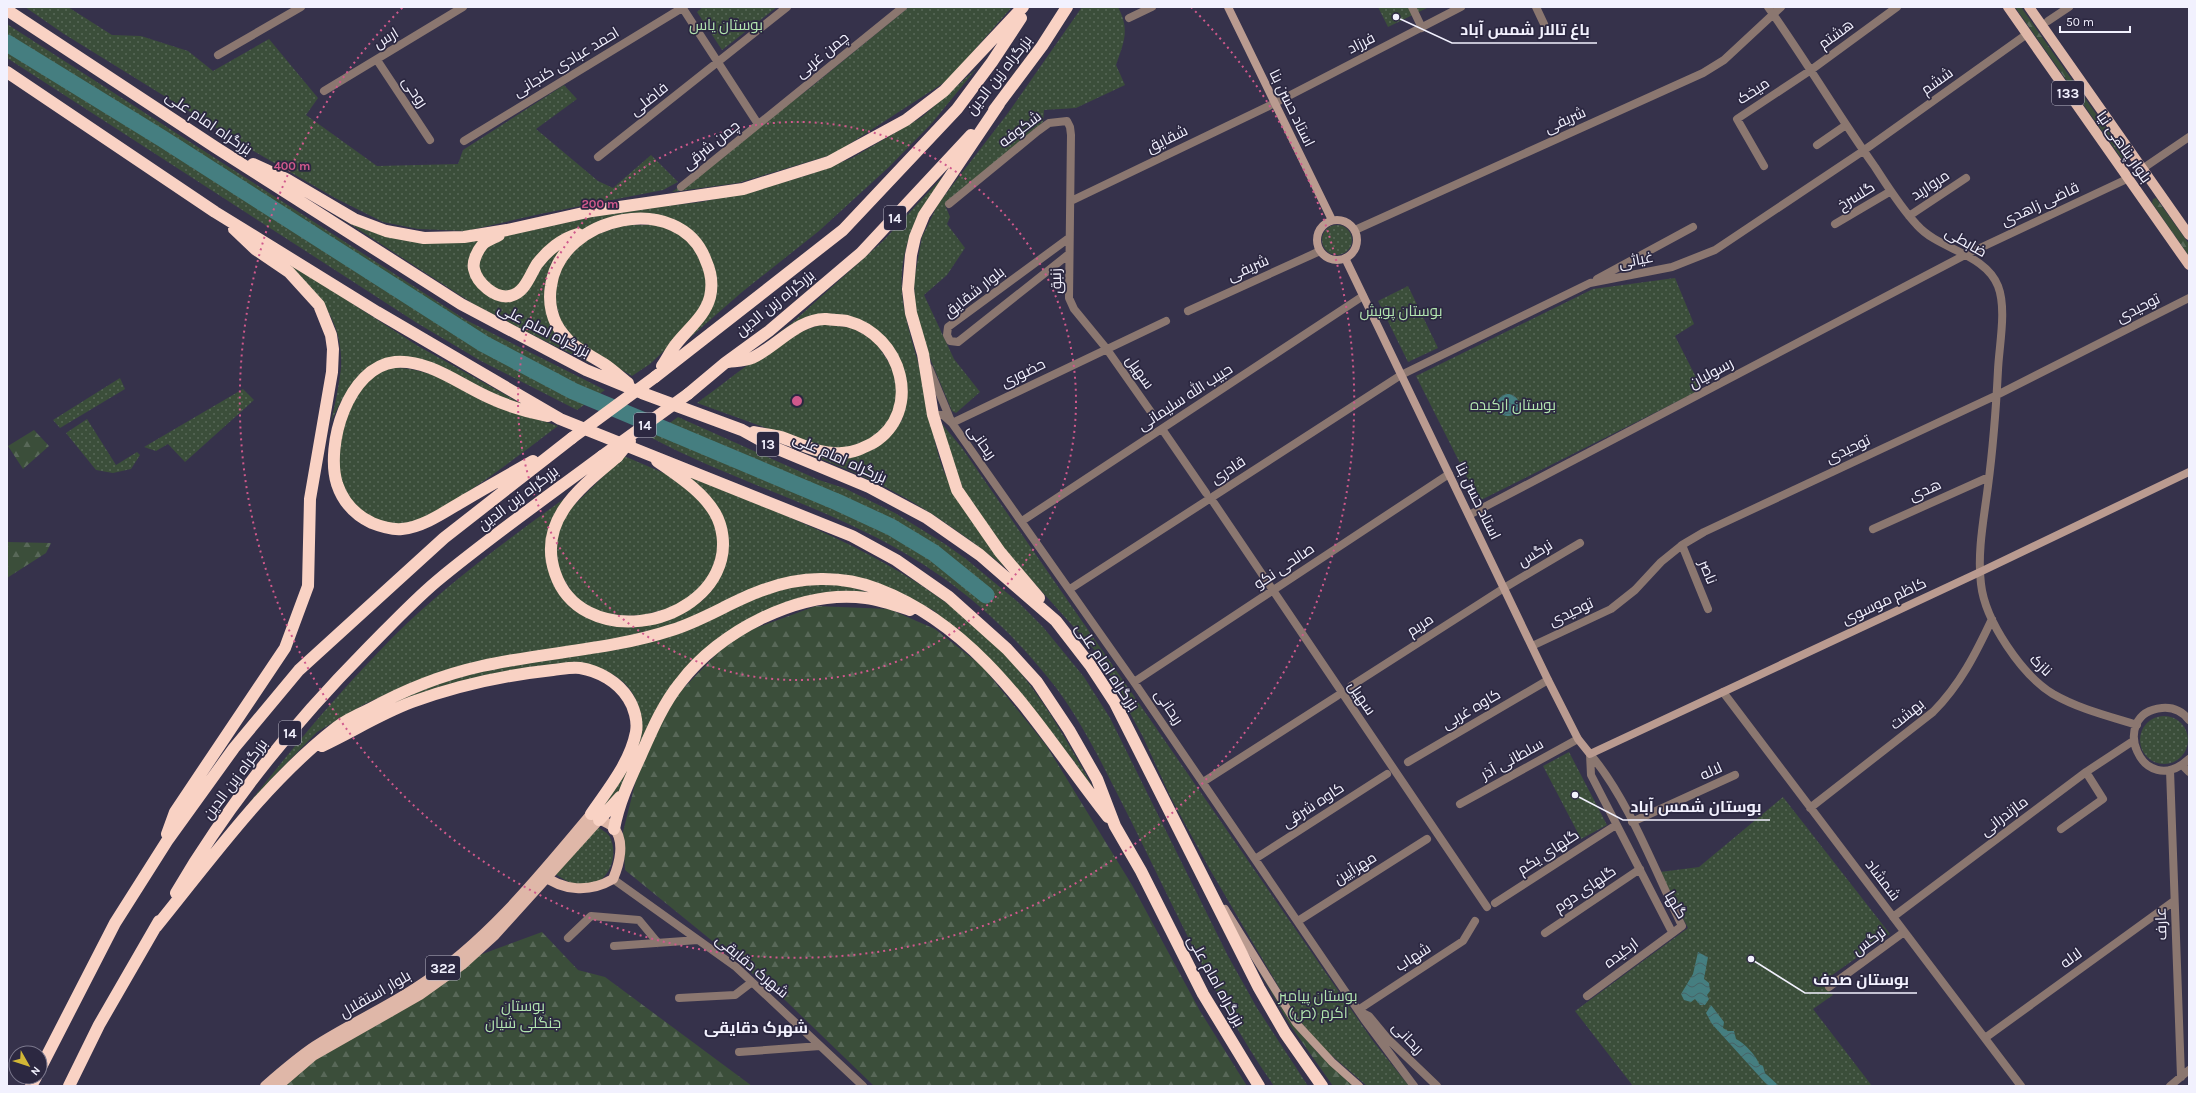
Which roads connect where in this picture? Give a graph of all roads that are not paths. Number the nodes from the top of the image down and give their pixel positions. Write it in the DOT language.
graph roads {
  1 [pos="301,7"];
  2 [pos="463,7"];
  3 [pos="682,7"];
  4 [pos="787,7"];
  5 [pos="903,7"];
  6 [pos="1023,7"];
  7 [pos="1028,7"];
  8 [pos="1068,7"];
  9 [pos="1152,7"];
  10 [pos="1228,7"];
  11 [pos="1412,7"];
  12 [pos="1461,7"];
  13 [pos="1536,7"];
  14 [pos="1768,7"];
  15 [pos="1781,7"];
  16 [pos="1897,7"];
  17 [pos="2008,7"];
  18 [pos="2028,7"];
  19 [pos="2069,7"];
  20 [pos="7,10"];
  21 [pos="1773,14"];
  22 [pos="1129,18"];
  23 [pos="2048,21"];
  24 [pos="1544,24"];
  25 [pos="1422,28"];
  26 [pos="2027,34"];
  27 [pos="218,56"];
  28 [pos="377,60"];
  29 [pos="718,63"];
  30 [pos="1811,70"];
  31 [pos="7,72"];
  32 [pos="324,91"];
  33 [pos="1274,103"];
  34 [pos="999,104"];
  35 [pos="758,124"];
  36 [pos="1846,125"];
  37 [pos="2189,137"];
  38 [pos="430,140"];
  39 [pos="464,141"];
  40 [pos="1817,145"];
  41 [pos="215,147"];
  42 [pos="1863,151"];
  43 [pos="598,157"];
  44 [pos="1764,166"];
  45 [pos="2142,169"];
  46 [pos="1966,178"];
  47 [pos="2127,179"];
  48 [pos="681,187"];
  49 [pos="1891,191"];
  50 [pos="1071,201"];
  51 [pos="949,204"];
  52 [pos="215,212"];
  53 [pos="1909,216"];
  54 [pos="1332,220"];
  55 [pos="1835,224"];
  56 [pos="1693,227"];
  57 [pos="507,230"];
  58 [pos="591,230"];
  59 [pos="1355,230"];
  60 [pos="2189,235"];
  61 [pos="1069,238"];
  62 [pos="1320,251"];
  63 [pos="1069,254"];
  64 [pos="1965,255"];
  65 [pos="1345,258"];
  66 [pos="2189,265"];
  67 [pos="1590,283"];
  68 [pos="1363,296"];
  69 [pos="2189,298"];
  70 [pos="1188,311"];
  71 [pos="1166,321"];
  72 [pos="1106,348"];
  73 [pos="923,354"];
  74 [pos="725,363"];
  75 [pos="1402,375"];
  76 [pos="655,377"];
  77 [pos="642,393"];
  78 [pos="1997,395"];
  79 [pos="1150,412"];
  80 [pos="934,415"];
  81 [pos="560,419"];
  82 [pos="952,423"];
  83 [pos="644,425"];
  84 [pos="1162,429"];
  85 [pos="742,430"];
  86 [pos="572,438"];
  87 [pos="645,452"];
  88 [pos="2189,472"];
  89 [pos="1449,474"];
  90 [pos="1989,477"];
  91 [pos="1206,493"];
  92 [pos="1214,503"];
  93 [pos="1469,515"];
  94 [pos="1022,521"];
  95 [pos="1873,529"];
  96 [pos="1580,543"];
  97 [pos="1682,545"];
  98 [pos="1980,572"];
  99 [pos="1504,588"];
  100 [pos="1070,589"];
  101 [pos="1273,590"];
  102 [pos="1708,609"];
  103 [pos="933,618"];
  104 [pos="1992,618"];
  105 [pos="1056,621"];
  106 [pos="1532,646"];
  107 [pos="1548,680"];
  108 [pos="1134,682"];
  109 [pos="1351,686"];
  110 [pos="1723,692"];
  111 [pos="1336,696"];
  112 [pos="2189,720"];
  113 [pos="2137,725"];
  114 [pos="1578,739"];
  115 [pos="2133,741"];
  116 [pos="308,753"];
  117 [pos="1590,754"];
  118 [pos="2189,759"];
  119 [pos="1408,762"];
  120 [pos="2182,765"];
  121 [pos="2170,770"];
  122 [pos="2086,772"];
  123 [pos="2189,772"];
  124 [pos="1387,774"];
  125 [pos="1735,776"];
  126 [pos="1202,782"];
  127 [pos="624,792"];
  128 [pos="1460,804"];
  129 [pos="1810,808"];
  130 [pos="595,817"];
  131 [pos="1632,822"];
  132 [pos="1616,825"];
  133 [pos="1115,826"];
  134 [pos="614,828"];
  135 [pos="2061,829"];
  136 [pos="1426,839"];
  137 [pos="161,849"];
  138 [pos="1255,859"];
  139 [pos="1640,869"];
  140 [pos="1202,874"];
  141 [pos="548,879"];
  142 [pos="613,879"];
  143 [pos="2174,901"];
  144 [pos="1495,903"];
  145 [pos="1487,908"];
  146 [pos="1893,917"];
  147 [pos="1298,921"];
  148 [pos="1475,921"];
  149 [pos="156,927"];
  150 [pos="1672,932"];
  151 [pos="1904,932"];
  152 [pos="1545,933"];
  153 [pos="568,938"];
  154 [pos="698,940"];
  155 [pos="658,943"];
  156 [pos="614,946"];
  157 [pos="752,982"];
  158 [pos="1830,986"];
  159 [pos="1587,996"];
  160 [pos="678,998"];
  161 [pos="1358,1010"];
  162 [pos="1985,1038"];
  163 [pos="820,1046"];
  164 [pos="740,1052"];
  165 [pos="48,1053"];
  166 [pos="2189,1070"];
  167 [pos="2181,1077"];
  168 [pos="69,1086"];
  169 [pos="265,1086"];
  170 [pos="278,1086"];
  171 [pos="863,1086"];
  172 [pos="1259,1086"];
  173 [pos="1322,1086"];
  174 [pos="1359,1086"];
  175 [pos="1414,1086"];
  176 [pos="1437,1086"];
  177 [pos="2020,1086"];
  178 [pos="2170,1086"];
  1 -- 27 [label="street"];
  2 -- 28 [label="street, ارس"];
  3 -- 29 [label="street"];
  3 -- 39 [label="street, احمد عبادی کنجانی"];
  4 -- 29 [label="street, فاضلی"];
  5 -- 35 [label="street, چمن غربی"];
  6 -- 57 [label="highway"];
  7 -- 76 [label="highway, بزرگراه زین الدین / 14"];
  8 -- 34 [label="highway, بزرگراه زین الدین / 14"];
  9 -- 22 [label="street"];
  10 -- 33 [label="main road, استاد حسن بنا"];
  11 -- 25 [label="street"];
  12 -- 25 [label="street, فرزاد"];
  13 -- 24 [label="street"];
  14 -- 21 [label="street, ضابطی"];
  15 -- 21 [label="street, شریفی"];
  16 -- 30 [label="street, هشتم"];
  17 -- 26 [label="main road, بلوار پناهی نیا / 133"];
  18 -- 45 [label="main road, بلوار پناهی نیا / 133"];
  19 -- 23 [label="street"];
  20 -- 41 [label="highway, بزرگراه امام علی / 13"];
  21 -- 30 [label="street, ضابطی"];
  21 -- 59 [label="street, شریفی"];
  25 -- 33 [label="street, فرزاد"];
  26 -- 42 [label="street, ششم"];
  26 -- 47 [label="main road, بلوار پناهی نیا / 133"];
  28 -- 32 [label="street, ارس"];
  28 -- 38 [label="street, روحی"];
  29 -- 35 [label="street"];
  29 -- 43 [label="street, فاضلی"];
  30 -- 36 [label="street, ضابطی"];
  30 -- 44 [label="street, میخک"];
  31 -- 52 [label="highway, بزرگراه امام علی"];
  33 -- 50 [label="street, شقایق"];
  33 -- 54 [label="main road, استاد حسن بنا"];
  34 -- 73 [label="highway"];
  34 -- 74 [label="highway, بزرگراه زین الدین / 14"];
  35 -- 48 [label="street, چمن شرقی"];
  36 -- 40 [label="street"];
  36 -- 42 [label="street, ضابطی"];
  37 -- 45 [label="street"];
  41 -- 57 [label="highway"];
  41 -- 77 [label="highway, بزرگراه امام علی / 13"];
  42 -- 49 [label="street, ضابطی"];
  42 -- 67 [label="street, غیاثی"];
  45 -- 47 [label="main road"];
  45 -- 60 [label="main road, بلوار پناهی نیا / 133"];
  46 -- 53 [label="street, مروارید"];
  47 -- 64 [label="street, قاضی زاهدی"];
  47 -- 66 [label="main road, بلوار پناهی نیا / 133"];
  49 -- 53 [label="street, ضابطی"];
  49 -- 55 [label="street, گلسرخ"];
  50 -- 51 [label="street, شکوفه"];
  50 -- 61 [label="street, زنبق"];
  52 -- 81 [label="highway, بزرگراه امام علی"];
  52 -- 137 [label="highway"];
  53 -- 64 [label="street, ضابطی"];
  54 -- 59 [label="main road"];
  54 -- 62 [label="main road"];
  56 -- 67 [label="street"];
  57 -- 58 [label="highway"];
  58 -- 76 [label="highway"];
  58 -- 77 [label="highway"];
  59 -- 65 [label="main road"];
  61 -- 63 [label="street, زنبق"];
  61 -- 63 [label="street, بلوار شقایق"];
  62 -- 65 [label="main road"];
  62 -- 70 [label="street, شریفی"];
  63 -- 72 [label="street, زنبق"];
  64 -- 78 [label="street, ضابطی"];
  64 -- 93 [label="street, رسولیان"];
  65 -- 68 [label="main road, استاد حسن بنا"];
  67 -- 75 [label="street, غیاثی"];
  68 -- 75 [label="main road, استاد حسن بنا"];
  68 -- 84 [label="street, حبیب الله سلیمانی"];
  69 -- 78 [label="street, توحیدی"];
  71 -- 72 [label="street"];
  72 -- 79 [label="street, سهیل"];
  72 -- 82 [label="street, حضوری"];
  73 -- 80 [label="highway"];
  73 -- 82 [label="street, ریحانی"];
  74 -- 83 [label="highway, بزرگراه زین الدین / 14, bridge"];
  74 -- 85 [label="highway"];
  75 -- 89 [label="main road, استاد حسن بنا"];
  75 -- 100 [label="street, قادری"];
  76 -- 86 [label="highway, بزرگراه زین الدین / 14, bridge"];
  77 -- 85 [label="highway, بزرگراه امام علی / 13"];
  78 -- 90 [label="street, ضابطی"];
  78 -- 97 [label="street, توحیدی"];
  80 -- 82 [label="street"];
  80 -- 105 [label="highway"];
  81 -- 86 [label="highway"];
  81 -- 87 [label="highway, بزرگراه امام علی"];
  82 -- 94 [label="street, ریحانی"];
  83 -- 87 [label="highway, bridge"];
  83 -- 149 [label="highway, بزرگراه زین الدین / 14, bridge"];
  84 -- 91 [label="street"];
  84 -- 94 [label="street, حبیب الله سلیمانی"];
  85 -- 105 [label="highway, بزرگراه امام علی / 13"];
  86 -- 137 [label="highway, بزرگراه زین الدین / 14"];
  87 -- 133 [label="highway, بزرگراه امام علی"];
  88 -- 98 [label="main road, کاظم موسوی"];
  89 -- 93 [label="main road, استاد حسن بنا"];
  89 -- 101 [label="street, صالحی نکو"];
  90 -- 95 [label="street, هدی"];
  90 -- 98 [label="street, ضابطی"];
  92 -- 101 [label="street, سهیل"];
  93 -- 99 [label="main road, استاد حسن بنا"];
  94 -- 100 [label="street, ریحانی"];
  96 -- 99 [label="street, نرگس"];
  97 -- 102 [label="street, ناصر"];
  97 -- 106 [label="street, توحیدی"];
  98 -- 104 [label="street, نازک"];
  98 -- 110 [label="main road, کاظم موسوی"];
  99 -- 106 [label="main road, استاد حسن بنا"];
  99 -- 109 [label="street, مریم"];
  100 -- 108 [label="street, ریحانی"];
  101 -- 108 [label="street, صالحی نکو"];
  101 -- 145 [label="street, سهیل"];
  103 -- 116 [label="highway"];
  103 -- 127 [label="highway"];
  103 -- 133 [label="highway"];
  104 -- 113 [label="street, نازک"];
  104 -- 129 [label="street, بهشت"];
  105 -- 140 [label="highway, بزرگراه امام علی / 13"];
  106 -- 107 [label="main road, استاد حسن بنا"];
  107 -- 114 [label="main road, استاد حسن بنا"];
  107 -- 119 [label="street, کاوه غربی"];
  108 -- 126 [label="street, ریحانی"];
  110 -- 117 [label="main road, کاظم موسوی"];
  110 -- 129 [label="street, شمشاد"];
  111 -- 126 [label="street"];
  112 -- 113 [label="street"];
  113 -- 115 [label="street"];
  114 -- 117 [label="main road, استاد حسن بنا"];
  114 -- 128 [label="street, سلطانی آذر"];
  115 -- 121 [label="street"];
  115 -- 122 [label="street, مازندرانی"];
  116 -- 130 [label="highway"];
  116 -- 149 [label="highway"];
  117 -- 131 [label="street, گلها"];
  117 -- 132 [label="street, گلها"];
  118 -- 120 [label="street"];
  120 -- 121 [label="street"];
  120 -- 123 [label="street"];
  121 -- 143 [label="street, عارف"];
  122 -- 135 [label="street"];
  122 -- 146 [label="street, مازندرانی"];
  124 -- 138 [label="street, کاوه شرقی"];
  125 -- 131 [label="street, لاله"];
  126 -- 138 [label="street, ریحانی"];
  127 -- 130 [label="highway"];
  127 -- 134 [label="highway"];
  129 -- 146 [label="street, شمشاد"];
  130 -- 134 [label="main road"];
  130 -- 141 [label="main road, بلوار استقلال / 322"];
  131 -- 150 [label="street, گلها"];
  132 -- 139 [label="street, گلها"];
  132 -- 144 [label="street, گلهای یکم"];
  133 -- 172 [label="highway, بزرگراه امام علی"];
  134 -- 142 [label="main road"];
  136 -- 147 [label="street, مهرآیین"];
  137 -- 165 [label="highway, بزرگراه زین الدین / 14"];
  138 -- 147 [label="street, ریحانی"];
  139 -- 150 [label="street, گلها"];
  139 -- 152 [label="street, گلهای دوم"];
  140 -- 173 [label="highway, بزرگراه امام علی / 13"];
  140 -- 174 [label="main road"];
  141 -- 142 [label="main road"];
  141 -- 169 [label="main road, بلوار استقلال / 322"];
  141 -- 170 [label="main road, بلوار استقلال / 322"];
  142 -- 154 [label="street, شهرک دقایقی"];
  143 -- 162 [label="street, لاله"];
  143 -- 167 [label="street, عارف"];
  146 -- 151 [label="street, شمشاد"];
  147 -- 161 [label="street, ریحانی"];
  148 -- 161 [label="street, شهاب"];
  149 -- 168 [label="highway, بزرگراه زین الدین / 14"];
  150 -- 159 [label="street, ارکیده"];
  151 -- 158 [label="street, نرگس"];
  151 -- 162 [label="street, شمشاد"];
  153 -- 155 [label="street"];
  154 -- 155 [label="street"];
  154 -- 157 [label="street, شهرک دقایقی"];
  155 -- 156 [label="street"];
  157 -- 160 [label="street"];
  157 -- 163 [label="street, شهرک دقایقی"];
  161 -- 175 [label="street, ریحانی"];
  161 -- 176 [label="street, ریحانی"];
  162 -- 177 [label="street, شمشاد"];
  163 -- 164 [label="street"];
  163 -- 171 [label="street, شهرک دقایقی"];
  166 -- 167 [label="street"];
  167 -- 178 [label="street"];
}
